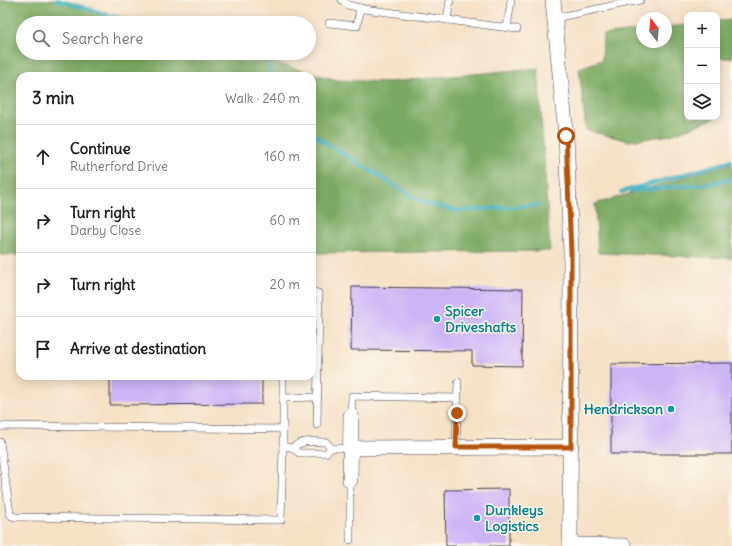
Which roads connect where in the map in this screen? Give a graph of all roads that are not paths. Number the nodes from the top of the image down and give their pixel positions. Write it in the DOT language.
graph roads {
  1 [pos="342,0"];
  2 [pos="450,0"];
  3 [pos="511,0"];
  4 [pos="640,0"];
  5 [pos="556,1"];
  6 [pos="360,8"];
  7 [pos="555,18"];
  8 [pos="447,20"];
  9 [pos="329,23"];
  10 [pos="507,28"];
  11 [pos="516,29"];
  12 [pos="316,293"];
  13 [pos="283,380"];
  14 [pos="458,382"];
  15 [pos="318,397"];
  16 [pos="283,398"];
  17 [pos="457,398"];
  18 [pos="351,416"];
  19 [pos="317,425"];
  20 [pos="0,427"];
  21 [pos="283,429"];
  22 [pos="0,442"];
  23 [pos="283,447"];
  24 [pos="456,447"];
  25 [pos="571,447"];
  26 [pos="292,448"];
  27 [pos="331,448"];
  28 [pos="350,448"];
  29 [pos="350,480"];
  30 [pos="350,540"];
  31 [pos="570,546"];
  32 [pos="624,546"];
  1 -- 6 [label="lane"];
  2 -- 8 [label="lane"];
  3 -- 10 [label="lane"];
  4 -- 7 [label="lane"];
  5 -- 7 [label="street"];
  6 -- 8 [label="lane"];
  6 -- 9 [label="lane"];
  7 -- 25 [label="street"];
  8 -- 10 [label="lane"];
  10 -- 11 [label="lane"];
  12 -- 15 [label="lane"];
  13 -- 16 [label="lane"];
  14 -- 17 [label="lane"];
  15 -- 16 [label="lane"];
  15 -- 19 [label="lane"];
  16 -- 21 [label="lane"];
  17 -- 18 [label="lane"];
  17 -- 24 [label="lane"];
  18 -- 28 [label="street"];
  20 -- 21 [label="lane"];
  21 -- 23 [label="lane"];
  22 -- 23 [label="lane"];
  23 -- 26 [label="lane"];
  24 -- 25 [label="street"];
  24 -- 28 [label="street"];
  25 -- 31 [label="street"];
  26 -- 27 [label="lane"];
  26 -- 27 [label="lane"];
  27 -- 28 [label="lane"];
  28 -- 29 [label="street"];
  29 -- 30 [label="lane"];
  31 -- 32 [label="street"];
}
